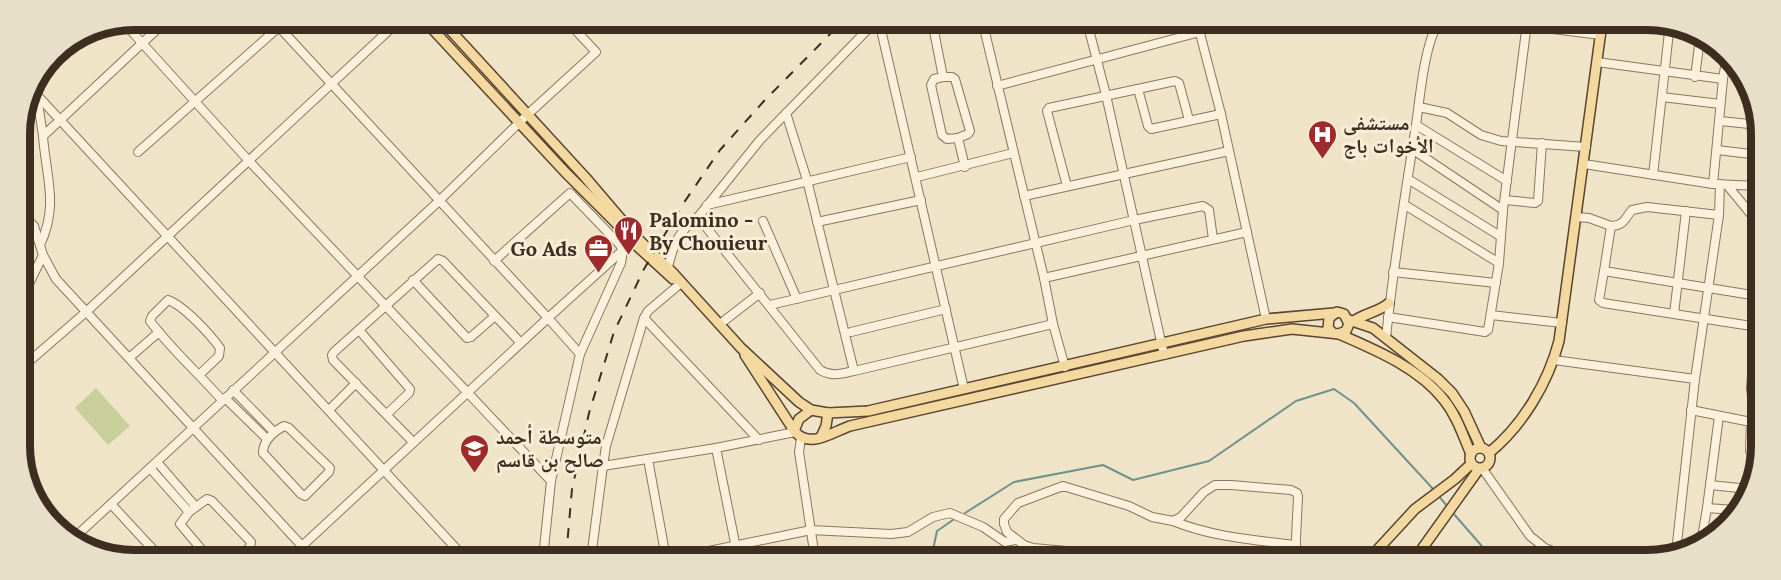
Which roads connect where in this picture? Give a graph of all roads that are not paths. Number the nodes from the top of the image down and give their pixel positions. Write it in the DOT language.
graph roads {
  1 [pos="131,30"];
  2 [pos="156,30"];
  3 [pos="276,30"];
  4 [pos="282,30"];
  5 [pos="389,30"];
  6 [pos="433,30"];
  7 [pos="450,30"];
  8 [pos="575,30"];
  9 [pos="868,30"];
  10 [pos="879,30"];
  11 [pos="936,30"];
  12 [pos="984,30"];
  13 [pos="1089,30"];
  14 [pos="1434,30"];
  15 [pos="1526,30"];
  16 [pos="1564,30"];
  17 [pos="1601,30"];
  18 [pos="1200,32"];
  19 [pos="1669,33"];
  20 [pos="1600,35"];
  21 [pos="142,42"];
  22 [pos="1699,44"];
  23 [pos="1097,60"];
  24 [pos="1597,62"];
  25 [pos="1725,65"];
  26 [pos="1664,72"];
  27 [pos="944,76"];
  28 [pos="1695,77"];
  29 [pos="1723,79"];
  30 [pos="331,84"];
  31 [pos="997,86"];
  32 [pos="1138,88"];
  33 [pos="38,95"];
  34 [pos="1106,95"];
  35 [pos="1662,97"];
  36 [pos="37,99"];
  37 [pos="196,101"];
  38 [pos="1720,104"];
  39 [pos="1419,107"];
  40 [pos="786,112"];
  41 [pos="1221,114"];
  42 [pos="527,115"];
  43 [pos="60,119"];
  44 [pos="1189,120"];
  45 [pos="1720,121"];
  46 [pos="519,123"];
  47 [pos="1750,123"];
  48 [pos="1416,125"];
  49 [pos="43,136"];
  50 [pos="958,138"];
  51 [pos="1513,142"];
  52 [pos="1542,143"];
  53 [pos="1586,147"];
  54 [pos="1412,149"];
  55 [pos="1717,150"];
  56 [pos="1228,151"];
  57 [pos="138,152"];
  58 [pos="1013,153"];
  59 [pos="1751,154"];
  60 [pos="912,157"];
  61 [pos="249,160"];
  62 [pos="1584,164"];
  63 [pos="965,166"];
  64 [pos="1122,174"];
  65 [pos="1653,175"];
  66 [pos="916,177"];
  67 [pos="1408,179"];
  68 [pos="807,180"];
  69 [pos="582,181"];
  70 [pos="1507,181"];
  71 [pos="1720,184"];
  72 [pos="1067,186"];
  73 [pos="1751,186"];
  74 [pos="570,193"];
  75 [pos="1024,196"];
  76 [pos="921,200"];
  77 [pos="1505,200"];
  78 [pos="439,201"];
  79 [pos="707,205"];
  80 [pos="1405,205"];
  81 [pos="1503,210"];
  82 [pos="1686,211"];
  83 [pos="1719,215"];
  84 [pos="1576,216"];
  85 [pos="1751,216"];
  86 [pos="698,217"];
  87 [pos="1134,220"];
  88 [pos="763,221"];
  89 [pos="30,222"];
  90 [pos="817,222"];
  91 [pos="1611,226"];
  92 [pos="1247,232"];
  93 [pos="30,234"];
  94 [pos="1500,236"];
  95 [pos="168,237"];
  96 [pos="1214,239"];
  97 [pos="39,242"];
  98 [pos="633,242"];
  99 [pos="1035,244"];
  100 [pos="622,251"];
  101 [pos="43,255"];
  102 [pos="1142,257"];
  103 [pos="494,261"];
  104 [pos="1499,263"];
  105 [pos="936,266"];
  106 [pos="668,267"];
  107 [pos="1604,271"];
  108 [pos="1394,272"];
  109 [pos="358,274"];
  110 [pos="1044,278"];
  111 [pos="413,280"];
  112 [pos="30,283"];
  113 [pos="681,283"];
  114 [pos="1496,283"];
  115 [pos="1677,283"];
  116 [pos="1709,288"];
  117 [pos="833,290"];
  118 [pos="760,293"];
  119 [pos="1751,295"];
  120 [pos="797,299"];
  121 [pos="1389,303"];
  122 [pos="386,304"];
  123 [pos="770,305"];
  124 [pos="946,309"];
  125 [pos="86,312"];
  126 [pos="1334,313"];
  127 [pos="1674,314"];
  128 [pos="1491,315"];
  129 [pos="495,316"];
  130 [pos="548,318"];
  131 [pos="644,318"];
  132 [pos="1388,318"];
  133 [pos="1266,319"];
  134 [pos="1705,319"];
  135 [pos="1351,320"];
  136 [pos="1562,323"];
  137 [pos="720,324"];
  138 [pos="1053,324"];
  139 [pos="1751,326"];
  140 [pos="359,330"];
  141 [pos="159,332"];
  142 [pos="851,332"];
  143 [pos="1336,334"];
  144 [pos="1386,338"];
  145 [pos="519,342"];
  146 [pos="1162,344"];
  147 [pos="741,348"];
  148 [pos="955,348"];
  149 [pos="274,352"];
  150 [pos="580,354"];
  151 [pos="1164,355"];
  152 [pos="129,358"];
  153 [pos="1554,360"];
  154 [pos="30,361"];
  155 [pos="1065,367"];
  156 [pos="854,371"];
  157 [pos="199,375"];
  158 [pos="1695,379"];
  159 [pos="356,383"];
  160 [pos="964,389"];
  161 [pos="233,390"];
  162 [pos="467,392"];
  163 [pos="224,399"];
  164 [pos="329,410"];
  165 [pos="811,410"];
  166 [pos="1691,410"];
  167 [pos="828,413"];
  168 [pos="387,414"];
  169 [pos="1719,417"];
  170 [pos="1751,422"];
  171 [pos="194,427"];
  172 [pos="274,432"];
  173 [pos="797,434"];
  174 [pos="822,437"];
  175 [pos="267,439"];
  176 [pos="759,440"];
  177 [pos="413,442"];
  178 [pos="716,448"];
  179 [pos="1485,451"];
  180 [pos="1751,452"];
  181 [pos="648,459"];
  182 [pos="157,462"];
  183 [pos="1476,464"];
  184 [pos="603,466"];
  185 [pos="150,468"];
  186 [pos="385,470"];
  187 [pos="551,481"];
  188 [pos="1710,485"];
  189 [pos="1741,488"];
  190 [pos="111,504"];
  191 [pos="1707,508"];
  192 [pos="193,509"];
  193 [pos="1729,510"];
  194 [pos="1173,521"];
  195 [pos="811,530"];
  196 [pos="79,534"];
  197 [pos="1703,534"];
  198 [pos="1015,540"];
  199 [pos="735,544"];
  200 [pos="1296,545"];
  201 [pos="1677,545"];
  202 [pos="150,546"];
  203 [pos="303,546"];
  204 [pos="146,550"];
  205 [pos="154,550"];
  206 [pos="202,550"];
  207 [pos="247,550"];
  208 [pos="299,550"];
  209 [pos="306,550"];
  210 [pos="458,550"];
  211 [pos="544,550"];
  212 [pos="592,550"];
  213 [pos="665,550"];
  214 [pos="709,550"];
  215 [pos="736,550"];
  216 [pos="814,550"];
  217 [pos="1055,550"];
  218 [pos="1296,550"];
  219 [pos="1377,550"];
  220 [pos="1421,550"];
  221 [pos="1550,550"];
  1 -- 21 [label="street"];
  2 -- 21 [label="street"];
  3 -- 37 [label="street"];
  4 -- 30 [label="street"];
  5 -- 30 [label="street"];
  6 -- 46 [label="main road"];
  7 -- 42 [label="main road"];
  8 -- 42 [label="street"];
  9 -- 40 [label="street"];
  10 -- 60 [label="street"];
  11 -- 27 [label="street"];
  12 -- 31 [label="street"];
  13 -- 23 [label="street"];
  14 -- 39 [label="street"];
  15 -- 51 [label="street"];
  16 -- 20 [label="street"];
  17 -- 20 [label="main road"];
  18 -- 23 [label="street"];
  18 -- 41 [label="street"];
  19 -- 26 [label="street"];
  20 -- 24 [label="main road"];
  21 -- 37 [label="street"];
  21 -- 43 [label="street"];
  22 -- 28 [label="street"];
  23 -- 31 [label="street"];
  23 -- 34 [label="street"];
  24 -- 26 [label="street"];
  24 -- 53 [label="main road"];
  25 -- 29 [label="street"];
  26 -- 28 [label="street"];
  26 -- 35 [label="street"];
  27 -- 50 [label="street"];
  27 -- 50 [label="street"];
  28 -- 29 [label="street"];
  29 -- 38 [label="street"];
  30 -- 61 [label="street"];
  30 -- 78 [label="street"];
  31 -- 58 [label="street"];
  32 -- 34 [label="street"];
  32 -- 44 [label="street"];
  32 -- 44 [label="street"];
  33 -- 43 [label="street"];
  34 -- 64 [label="street"];
  34 -- 72 [label="street"];
  35 -- 38 [label="street"];
  35 -- 65 [label="street"];
  36 -- 49 [label="street"];
  37 -- 57 [label="street"];
  37 -- 61 [label="street"];
  38 -- 45 [label="street"];
  39 -- 48 [label="street"];
  39 -- 51 [label="street"];
  40 -- 68 [label="street"];
  40 -- 79 [label="street"];
  41 -- 44 [label="street"];
  41 -- 56 [label="street"];
  42 -- 46 [label="street"];
  42 -- 69 [label="main road"];
  43 -- 49 [label="street"];
  43 -- 95 [label="street"];
  45 -- 47 [label="street"];
  45 -- 55 [label="street"];
  46 -- 69 [label="main road"];
  46 -- 78 [label="street"];
  48 -- 54 [label="street"];
  48 -- 70 [label="street"];
  49 -- 97 [label="street"];
  50 -- 63 [label="street"];
  51 -- 52 [label="street"];
  51 -- 70 [label="street"];
  52 -- 53 [label="street"];
  52 -- 77 [label="street"];
  53 -- 62 [label="main road"];
  54 -- 67 [label="street"];
  54 -- 81 [label="street"];
  55 -- 59 [label="street"];
  55 -- 71 [label="street"];
  56 -- 64 [label="street"];
  56 -- 92 [label="street"];
  58 -- 63 [label="street"];
  58 -- 75 [label="street"];
  60 -- 66 [label="street"];
  60 -- 68 [label="street"];
  61 -- 95 [label="street"];
  61 -- 109 [label="street"];
  62 -- 65 [label="street"];
  62 -- 84 [label="main road"];
  63 -- 66 [label="street"];
  64 -- 72 [label="street"];
  64 -- 87 [label="street"];
  65 -- 71 [label="street"];
  66 -- 76 [label="street"];
  67 -- 80 [label="street"];
  67 -- 94 [label="street"];
  68 -- 79 [label="street"];
  68 -- 90 [label="street"];
  69 -- 74 [label="street"];
  69 -- 98 [label="main road"];
  69 -- 106 [label="main road"];
  70 -- 77 [label="street"];
  71 -- 73 [label="street"];
  71 -- 83 [label="street"];
  71 -- 85 [label="street"];
  72 -- 75 [label="street"];
  74 -- 100 [label="street"];
  74 -- 103 [label="street"];
  75 -- 99 [label="street"];
  76 -- 90 [label="street"];
  76 -- 105 [label="street"];
  77 -- 81 [label="street"];
  78 -- 103 [label="street"];
  78 -- 109 [label="street"];
  79 -- 86 [label="street"];
  80 -- 104 [label="street"];
  80 -- 108 [label="street"];
  81 -- 94 [label="street"];
  82 -- 83 [label="street"];
  82 -- 91 [label="street"];
  82 -- 115 [label="street"];
  83 -- 116 [label="street"];
  84 -- 91 [label="street"];
  84 -- 136 [label="main road"];
  86 -- 106 [label="street"];
  86 -- 118 [label="street"];
  87 -- 96 [label="street"];
  87 -- 99 [label="street"];
  87 -- 102 [label="street"];
  88 -- 120 [label="street"];
  89 -- 97 [label="street"];
  90 -- 117 [label="street"];
  91 -- 107 [label="street"];
  92 -- 96 [label="street"];
  92 -- 133 [label="street"];
  93 -- 97 [label="street"];
  94 -- 104 [label="street"];
  95 -- 125 [label="street"];
  95 -- 149 [label="street"];
  96 -- 102 [label="street"];
  97 -- 101 [label="street"];
  98 -- 100 [label="street"];
  98 -- 113 [label="main road"];
  99 -- 105 [label="street"];
  99 -- 110 [label="street"];
  100 -- 130 [label="street"];
  100 -- 150 [label="street"];
  101 -- 112 [label="street"];
  101 -- 125 [label="street"];
  102 -- 110 [label="street"];
  102 -- 146 [label="street"];
  103 -- 130 [label="street"];
  104 -- 114 [label="street"];
  105 -- 117 [label="street"];
  105 -- 124 [label="street"];
  106 -- 113 [label="main road"];
  107 -- 115 [label="street"];
  107 -- 127 [label="street"];
  108 -- 114 [label="street"];
  108 -- 121 [label="street"];
  109 -- 122 [label="street"];
  109 -- 149 [label="street"];
  110 -- 138 [label="street"];
  111 -- 122 [label="street"];
  111 -- 129 [label="street"];
  111 -- 129 [label="street"];
  113 -- 131 [label="street"];
  113 -- 137 [label="main road"];
  114 -- 128 [label="street"];
  115 -- 116 [label="street"];
  115 -- 127 [label="street"];
  116 -- 119 [label="street"];
  116 -- 134 [label="street"];
  117 -- 120 [label="street"];
  117 -- 156 [label="street"];
  118 -- 123 [label="street"];
  118 -- 137 [label="street"];
  120 -- 123 [label="street"];
  121 -- 132 [label="street"];
  121 -- 135 [label="main road"];
  122 -- 140 [label="street"];
  122 -- 162 [label="street"];
  123 -- 156 [label="street"];
  124 -- 142 [label="street"];
  124 -- 148 [label="street"];
  125 -- 152 [label="street"];
  125 -- 154 [label="street"];
  126 -- 133 [label="main road"];
  126 -- 135 [label="main road"];
  126 -- 143 [label="main road"];
  127 -- 134 [label="street"];
  128 -- 132 [label="street"];
  128 -- 136 [label="street"];
  129 -- 145 [label="street"];
  130 -- 145 [label="street"];
  130 -- 150 [label="street"];
  131 -- 176 [label="street"];
  131 -- 184 [label="street"];
  132 -- 144 [label="street"];
  133 -- 146 [label="main road"];
  134 -- 139 [label="street"];
  134 -- 158 [label="street"];
  135 -- 143 [label="main road"];
  135 -- 144 [label="main road"];
  136 -- 153 [label="main road"];
  137 -- 147 [label="main road"];
  138 -- 148 [label="street"];
  138 -- 155 [label="street"];
  140 -- 159 [label="street"];
  140 -- 168 [label="street"];
  141 -- 152 [label="street"];
  141 -- 157 [label="street"];
  141 -- 157 [label="street"];
  143 -- 151 [label="main road"];
  143 -- 183 [label="main road"];
  144 -- 179 [label="main road"];
  145 -- 162 [label="street"];
  146 -- 151 [label="street"];
  146 -- 155 [label="main road"];
  147 -- 165 [label="main road"];
  147 -- 173 [label="main road"];
  148 -- 156 [label="street"];
  148 -- 160 [label="street"];
  149 -- 161 [label="street"];
  149 -- 164 [label="street"];
  150 -- 187 [label="street"];
  151 -- 174 [label="main road"];
  152 -- 171 [label="street"];
  153 -- 158 [label="street"];
  153 -- 179 [label="main road"];
  155 -- 160 [label="main road"];
  157 -- 163 [label="street"];
  158 -- 166 [label="street"];
  159 -- 164 [label="street"];
  159 -- 168 [label="street"];
  160 -- 167 [label="main road"];
  161 -- 163 [label="street"];
  161 -- 172 [label="street"];
  162 -- 177 [label="street"];
  162 -- 187 [label="street"];
  163 -- 171 [label="street"];
  163 -- 175 [label="street"];
  164 -- 186 [label="street"];
  165 -- 167 [label="main road"];
  165 -- 173 [label="main road"];
  166 -- 169 [label="street"];
  166 -- 201 [label="street"];
  167 -- 174 [label="main road"];
  168 -- 177 [label="street"];
  169 -- 170 [label="street"];
  169 -- 188 [label="street"];
  170 -- 180 [label="street"];
  171 -- 182 [label="street"];
  171 -- 203 [label="street"];
  172 -- 175 [label="street"];
  172 -- 175 [label="street"];
  173 -- 174 [label="main road"];
  173 -- 176 [label="street"];
  173 -- 195 [label="street"];
  176 -- 178 [label="street"];
  177 -- 186 [label="street"];
  178 -- 181 [label="street"];
  178 -- 199 [label="street"];
  179 -- 183 [label="main road"];
  179 -- 183 [label="main road"];
  181 -- 184 [label="street"];
  181 -- 213 [label="street"];
  182 -- 185 [label="street"];
  182 -- 192 [label="street"];
  183 -- 219 [label="main road"];
  183 -- 220 [label="main road"];
  183 -- 221 [label="street"];
  184 -- 212 [label="street"];
  185 -- 190 [label="street"];
  185 -- 192 [label="street"];
  186 -- 203 [label="street"];
  186 -- 210 [label="street"];
  187 -- 211 [label="street"];
  188 -- 189 [label="street"];
  188 -- 191 [label="street"];
  190 -- 196 [label="street"];
  190 -- 202 [label="street"];
  191 -- 193 [label="street"];
  191 -- 197 [label="street"];
  192 -- 206 [label="street"];
  192 -- 207 [label="street"];
  194 -- 198 [label="street"];
  194 -- 200 [label="street"];
  194 -- 200 [label="street"];
  195 -- 198 [label="street"];
  195 -- 199 [label="street"];
  195 -- 216 [label="street"];
  198 -- 217 [label="street"];
  199 -- 214 [label="street"];
  199 -- 215 [label="street"];
  200 -- 218 [label="street"];
  202 -- 204 [label="street"];
  202 -- 205 [label="street"];
  203 -- 208 [label="street"];
  203 -- 209 [label="street"];
}
